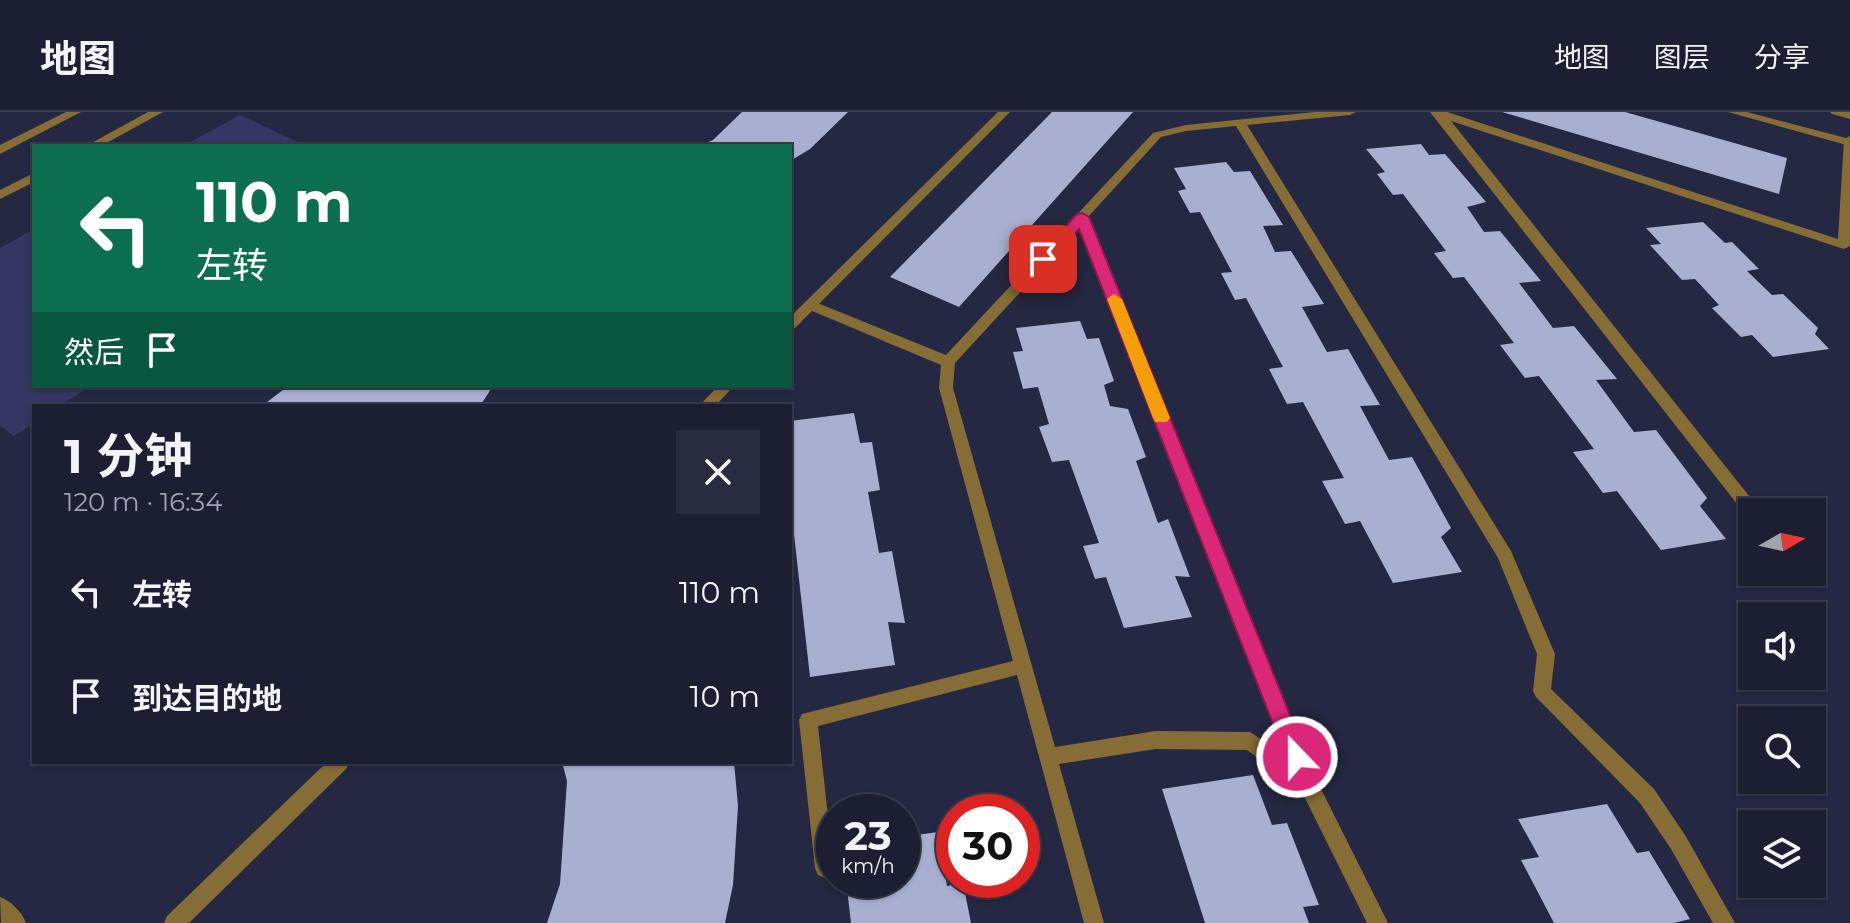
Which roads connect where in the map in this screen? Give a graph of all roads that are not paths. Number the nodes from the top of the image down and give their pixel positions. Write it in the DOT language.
graph roads {
  1 [pos="75,112"];
  2 [pos="157,112"];
  3 [pos="1004,112"];
  4 [pos="1350,112"];
  5 [pos="1437,112"];
  6 [pos="1734,112"];
  7 [pos="1836,112"];
  8 [pos="1850,116"];
  9 [pos="1240,123"];
  10 [pos="1850,142"];
  11 [pos="96,144"];
  12 [pos="0,150"];
  13 [pos="32,178"];
  14 [pos="0,195"];
  15 [pos="1082,217"];
  16 [pos="1847,246"];
  17 [pos="810,305"];
  18 [pos="792,323"];
  19 [pos="948,362"];
  20 [pos="725,388"];
  21 [pos="708,404"];
  22 [pos="1741,498"];
  23 [pos="1023,666"];
  24 [pos="1048,757"];
  25 [pos="338,764"];
  26 [pos="1307,782"];
  27 [pos="816,794"];
  28 [pos="0,907"];
  29 [pos="16,923"];
  30 [pos="174,923"];
  31 [pos="1094,923"];
  32 [pos="1378,923"];
  33 [pos="1725,923"];
  1 -- 12 [label="street"];
  2 -- 11 [label="street"];
  3 -- 17 [label="street"];
  4 -- 9 [label="street"];
  5 -- 16 [label="street"];
  5 -- 22 [label="street"];
  6 -- 10 [label="street"];
  7 -- 8 [label="street"];
  9 -- 15 [label="street"];
  9 -- 33 [label="street"];
  10 -- 16 [label="street"];
  13 -- 14 [label="street"];
  15 -- 19 [label="street"];
  15 -- 26 [label="street"];
  17 -- 18 [label="street"];
  17 -- 19 [label="street"];
  19 -- 23 [label="street"];
  20 -- 21 [label="street"];
  23 -- 24 [label="street"];
  23 -- 27 [label="street"];
  24 -- 26 [label="street"];
  24 -- 31 [label="street"];
  25 -- 30 [label="street"];
  26 -- 32 [label="street"];
  28 -- 29 [label="street"];
}
